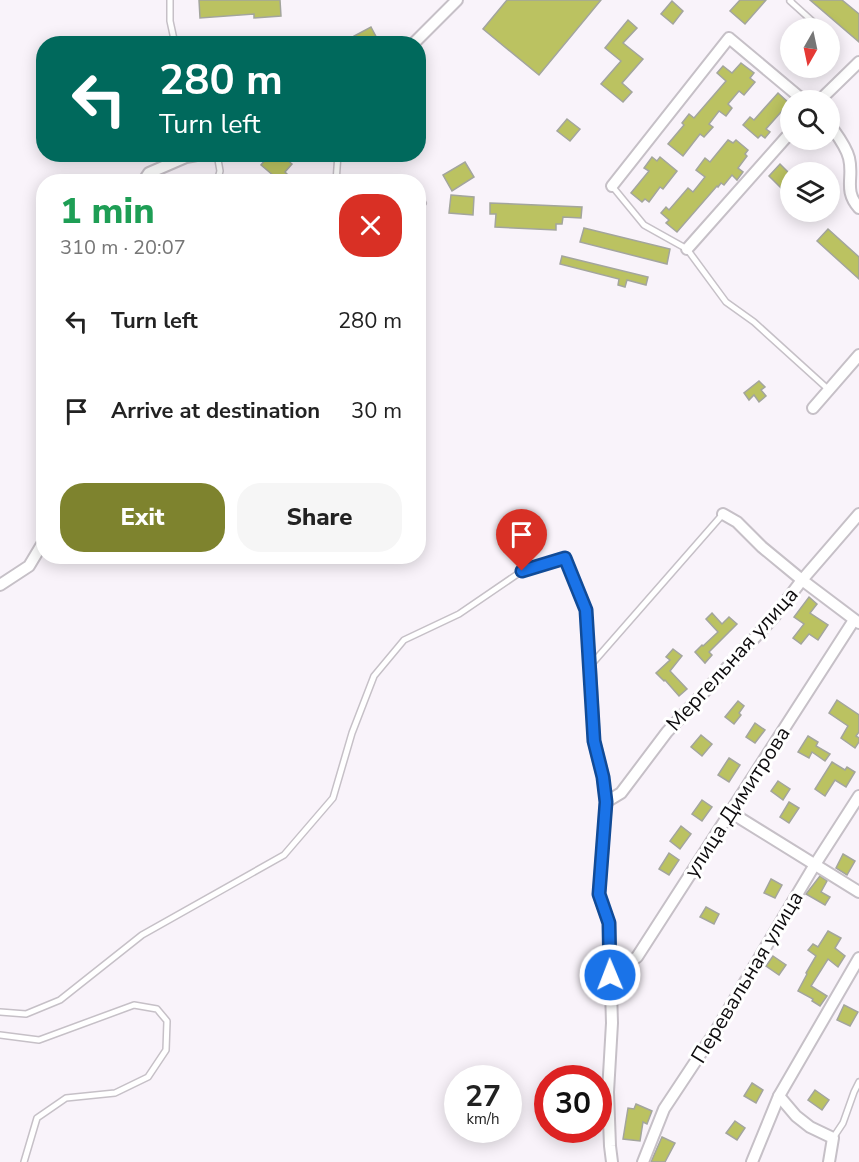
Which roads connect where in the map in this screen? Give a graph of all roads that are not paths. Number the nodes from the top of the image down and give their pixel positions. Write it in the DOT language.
graph roads {
  1 [pos="170,0"];
  2 [pos="457,0"];
  3 [pos="791,0"];
  4 [pos="809,18"];
  5 [pos="174,36"];
  6 [pos="421,36"];
  7 [pos="859,62"];
  8 [pos="791,90"];
  9 [pos="830,90"];
  10 [pos="840,140"];
  11 [pos="780,144"];
  12 [pos="173,162"];
  13 [pos="148,174"];
  14 [pos="612,186"];
  15 [pos="859,208"];
  16 [pos="687,249"];
  17 [pos="859,355"];
  18 [pos="829,390"];
  19 [pos="813,408"];
  20 [pos="723,513"];
  21 [pos="859,514"];
  22 [pos="36,554"];
  23 [pos="802,580"];
  24 [pos="0,585"];
  25 [pos="857,622"];
  26 [pos="590,666"];
  27 [pos="859,796"];
  28 [pos="606,802"];
  29 [pos="730,812"];
  30 [pos="814,866"];
  31 [pos="859,892"];
  32 [pos="859,958"];
  33 [pos="610,975"];
  34 [pos="0,1012"];
  35 [pos="0,1035"];
  36 [pos="859,1082"];
  37 [pos="779,1096"];
  38 [pos="832,1138"];
  39 [pos="24,1162"];
  40 [pos="612,1162"];
  41 [pos="643,1162"];
  42 [pos="752,1162"];
  43 [pos="829,1162"];
  1 -- 5 [label="lane"];
  2 -- 6 [label="street"];
  3 -- 4 [label="lane"];
  7 -- 9 [label="street"];
  8 -- 14 [label="street"];
  10 -- 15 [label="street"];
  11 -- 16 [label="street"];
  12 -- 13 [label="street"];
  14 -- 16 [label="lane"];
  16 -- 18 [label="lane"];
  17 -- 18 [label="street"];
  18 -- 19 [label="street"];
  20 -- 23 [label="street"];
  20 -- 26 [label="lane"];
  21 -- 23 [label="street, Мергельная улица"];
  22 -- 24 [label="street"];
  23 -- 25 [label="street"];
  23 -- 28 [label="street, Мергельная улица"];
  25 -- 29 [label="street, улица Димитрова"];
  26 -- 28 [label="street"];
  26 -- 34 [label="lane"];
  27 -- 30 [label="street, Перевальная улица"];
  28 -- 33 [label="street"];
  29 -- 30 [label="street"];
  29 -- 33 [label="street, улица Димитрова"];
  30 -- 31 [label="street"];
  30 -- 41 [label="street, Перевальная улица"];
  32 -- 37 [label="street"];
  33 -- 40 [label="street"];
  35 -- 39 [label="lane"];
  36 -- 38 [label="lane"];
  37 -- 38 [label="street"];
  37 -- 42 [label="street"];
  38 -- 43 [label="street"];
}
